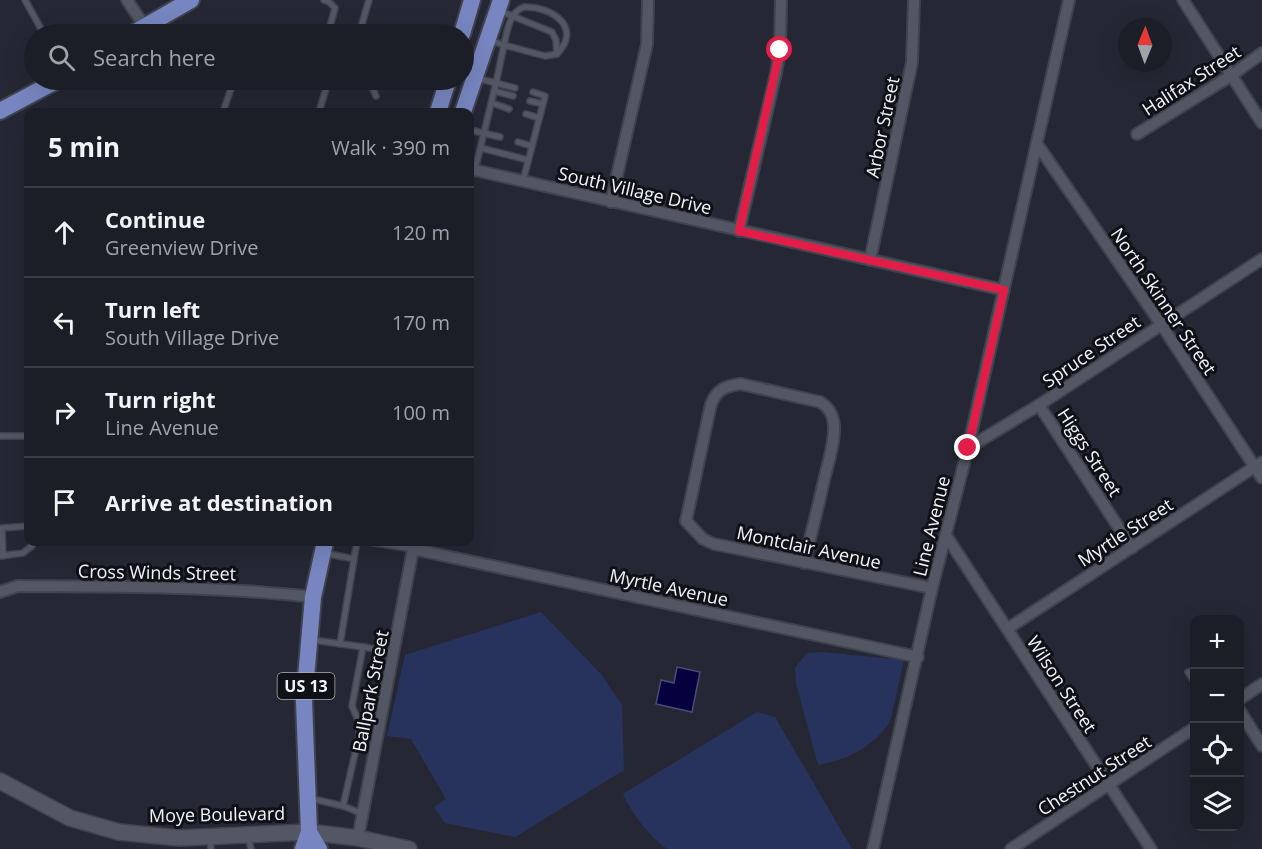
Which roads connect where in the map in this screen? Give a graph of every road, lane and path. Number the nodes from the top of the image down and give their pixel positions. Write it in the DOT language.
graph roads {
  1 [pos="26,0"];
  2 [pos="127,0"];
  3 [pos="191,0"];
  4 [pos="324,0"];
  5 [pos="369,0"];
  6 [pos="472,0"];
  7 [pos="648,0"];
  8 [pos="781,0"];
  9 [pos="914,0"];
  10 [pos="1069,0"];
  11 [pos="1183,0"];
  12 [pos="503,9"];
  13 [pos="39,24"];
  14 [pos="136,24"];
  15 [pos="151,24"];
  16 [pos="331,24"];
  17 [pos="362,24"];
  18 [pos="465,24"];
  19 [pos="487,39"];
  20 [pos="504,45"];
  21 [pos="1262,53"];
  22 [pos="557,54"];
  23 [pos="1232,75"];
  24 [pos="475,78"];
  25 [pos="474,81"];
  26 [pos="496,83"];
  27 [pos="515,87"];
  28 [pos="39,90"];
  29 [pos="231,90"];
  30 [pos="326,90"];
  31 [pos="373,90"];
  32 [pos="445,90"];
  33 [pos="471,90"];
  34 [pos="494,92"];
  35 [pos="533,92"];
  36 [pos="376,96"];
  37 [pos="513,96"];
  38 [pos="530,101"];
  39 [pos="492,103"];
  40 [pos="543,104"];
  41 [pos="224,108"];
  42 [pos="320,108"];
  43 [pos="439,108"];
  44 [pos="464,108"];
  45 [pos="509,109"];
  46 [pos="0,111"];
  47 [pos="526,114"];
  48 [pos="539,118"];
  49 [pos="1262,123"];
  50 [pos="474,131"];
  51 [pos="484,133"];
  52 [pos="1137,134"];
  53 [pos="500,137"];
  54 [pos="518,142"];
  55 [pos="1037,144"];
  56 [pos="532,146"];
  57 [pos="481,148"];
  58 [pos="528,160"];
  59 [pos="474,165"];
  60 [pos="474,170"];
  61 [pos="523,181"];
  62 [pos="611,202"];
  63 [pos="739,231"];
  64 [pos="1262,259"];
  65 [pos="870,260"];
  66 [pos="1004,290"];
  67 [pos="1161,324"];
  68 [pos="1039,405"];
  69 [pos="0,436"];
  70 [pos="24,436"];
  71 [pos="968,448"];
  72 [pos="1258,465"];
  73 [pos="1262,478"];
  74 [pos="24,526"];
  75 [pos="947,537"];
  76 [pos="32,546"];
  77 [pos="356,546"];
  78 [pos="394,546"];
  79 [pos="324,547"];
  80 [pos="1132,548"];
  81 [pos="413,549"];
  82 [pos="1,556"];
  83 [pos="354,559"];
  84 [pos="804,563"];
  85 [pos="932,588"];
  86 [pos="0,592"];
  87 [pos="313,597"];
  88 [pos="1007,629"];
  89 [pos="311,640"];
  90 [pos="340,644"];
  91 [pos="363,647"];
  92 [pos="394,652"];
  93 [pos="918,657"];
  94 [pos="1188,672"];
  95 [pos="1190,675"];
  96 [pos="1262,684"];
  97 [pos="1244,696"];
  98 [pos="1244,719"];
  99 [pos="1190,731"];
  100 [pos="1262,746"];
  101 [pos="0,781"];
  102 [pos="1108,784"];
  103 [pos="308,798"];
  104 [pos="343,806"];
  105 [pos="363,814"];
  106 [pos="309,832"];
  107 [pos="358,838"];
  108 [pos="249,842"];
  109 [pos="170,843"];
  110 [pos="211,843"];
  111 [pos="303,849"];
  112 [pos="319,849"];
  113 [pos="409,849"];
  114 [pos="873,849"];
  115 [pos="1011,849"];
  116 [pos="1150,849"];
  1 -- 13 [label="lane"];
  2 -- 14 [label="street"];
  3 -- 15 [label="main road"];
  4 -- 16 [label="lane"];
  5 -- 17 [label="lane"];
  6 -- 18 [label="main road"];
  7 -- 62 [label="street"];
  8 -- 63 [label="street"];
  9 -- 65 [label="street, Arbor Street"];
  10 -- 55 [label="street, Line Avenue"];
  11 -- 23 [label="street"];
  12 -- 19 [label="main road"];
  12 -- 20 [label="lane"];
  12 -- 22 [label="lane"];
  12 -- 22 [label="lane"];
  19 -- 20 [label="lane"];
  19 -- 24 [label="main road"];
  20 -- 22 [label="lane"];
  20 -- 26 [label="lane"];
  21 -- 23 [label="street, Halifax Street"];
  23 -- 49 [label="street"];
  23 -- 52 [label="street, Halifax Street"];
  24 -- 25 [label="main road"];
  24 -- 26 [label="lane"];
  26 -- 27 [label="lane"];
  26 -- 34 [label="lane"];
  28 -- 46 [label="main road"];
  29 -- 41 [label="lane"];
  30 -- 42 [label="lane"];
  31 -- 36 [label="lane"];
  32 -- 43 [label="main road"];
  33 -- 44 [label="main road"];
  34 -- 37 [label="lane"];
  34 -- 39 [label="lane"];
  35 -- 40 [label="lane"];
  38 -- 40 [label="lane"];
  39 -- 45 [label="lane"];
  39 -- 51 [label="lane"];
  40 -- 48 [label="lane"];
  47 -- 48 [label="lane"];
  48 -- 56 [label="lane"];
  50 -- 51 [label="lane"];
  51 -- 53 [label="lane"];
  51 -- 57 [label="lane"];
  54 -- 56 [label="lane"];
  55 -- 66 [label="street, Line Avenue"];
  55 -- 67 [label="street, North Skinner Street"];
  56 -- 58 [label="lane"];
  57 -- 58 [label="lane"];
  57 -- 59 [label="lane"];
  58 -- 61 [label="lane"];
  60 -- 61 [label="street, South Village Drive"];
  61 -- 62 [label="street, South Village Drive"];
  62 -- 63 [label="street, South Village Drive"];
  63 -- 65 [label="street, South Village Drive"];
  64 -- 67 [label="street, Spruce Street"];
  65 -- 66 [label="street, South Village Drive"];
  66 -- 71 [label="street, Line Avenue"];
  67 -- 68 [label="street, Spruce Street"];
  67 -- 72 [label="street, North Skinner Street"];
  68 -- 71 [label="street, Spruce Street"];
  68 -- 80 [label="street, Higgs Street"];
  69 -- 70 [label="lane"];
  71 -- 75 [label="street, Line Avenue"];
  72 -- 73 [label="street, North Skinner Street"];
  72 -- 80 [label="street, Myrtle Street"];
  74 -- 82 [label="lane"];
  75 -- 85 [label="street, Line Avenue"];
  75 -- 88 [label="street, Wilson Street"];
  76 -- 82 [label="lane"];
  77 -- 83 [label="lane"];
  78 -- 81 [label="lane"];
  79 -- 83 [label="lane"];
  79 -- 87 [label="main road, US 13"];
  80 -- 88 [label="street, Myrtle Street"];
  81 -- 92 [label="street, Ballpark Street"];
  81 -- 93 [label="street, Myrtle Avenue"];
  83 -- 90 [label="lane"];
  84 -- 84 [label="street, Montclair Avenue"];
  84 -- 85 [label="street, Montclair Avenue"];
  85 -- 93 [label="street, Line Avenue"];
  86 -- 87 [label="street, Cross Winds Street"];
  87 -- 89 [label="main road, US 13"];
  88 -- 102 [label="street, Wilson Street"];
  89 -- 90 [label="lane"];
  89 -- 103 [label="main road, US 13"];
  90 -- 91 [label="lane"];
  91 -- 92 [label="lane"];
  91 -- 104 [label="lane"];
  92 -- 105 [label="street, Ballpark Street"];
  93 -- 114 [label="street, Line Avenue"];
  94 -- 95 [label="lane"];
  96 -- 97 [label="street"];
  98 -- 100 [label="street"];
  99 -- 102 [label="street, Chestnut Street"];
  101 -- 109 [label="main road, Moye Boulevard"];
  102 -- 115 [label="street, Chestnut Street"];
  102 -- 116 [label="street, Wilson Street"];
  103 -- 104 [label="lane"];
  103 -- 106 [label="main road, US 13"];
  104 -- 105 [label="lane"];
  105 -- 107 [label="street, Ballpark Street"];
  106 -- 107 [label="main road, Moye Boulevard"];
  106 -- 108 [label="main road, Moye Boulevard"];
  106 -- 111 [label="main road, US 13"];
  106 -- 112 [label="main road, US 13"];
  107 -- 113 [label="main road, Moye Boulevard"];
  108 -- 110 [label="main road, Moye Boulevard"];
  109 -- 110 [label="main road, Moye Boulevard"];
}
